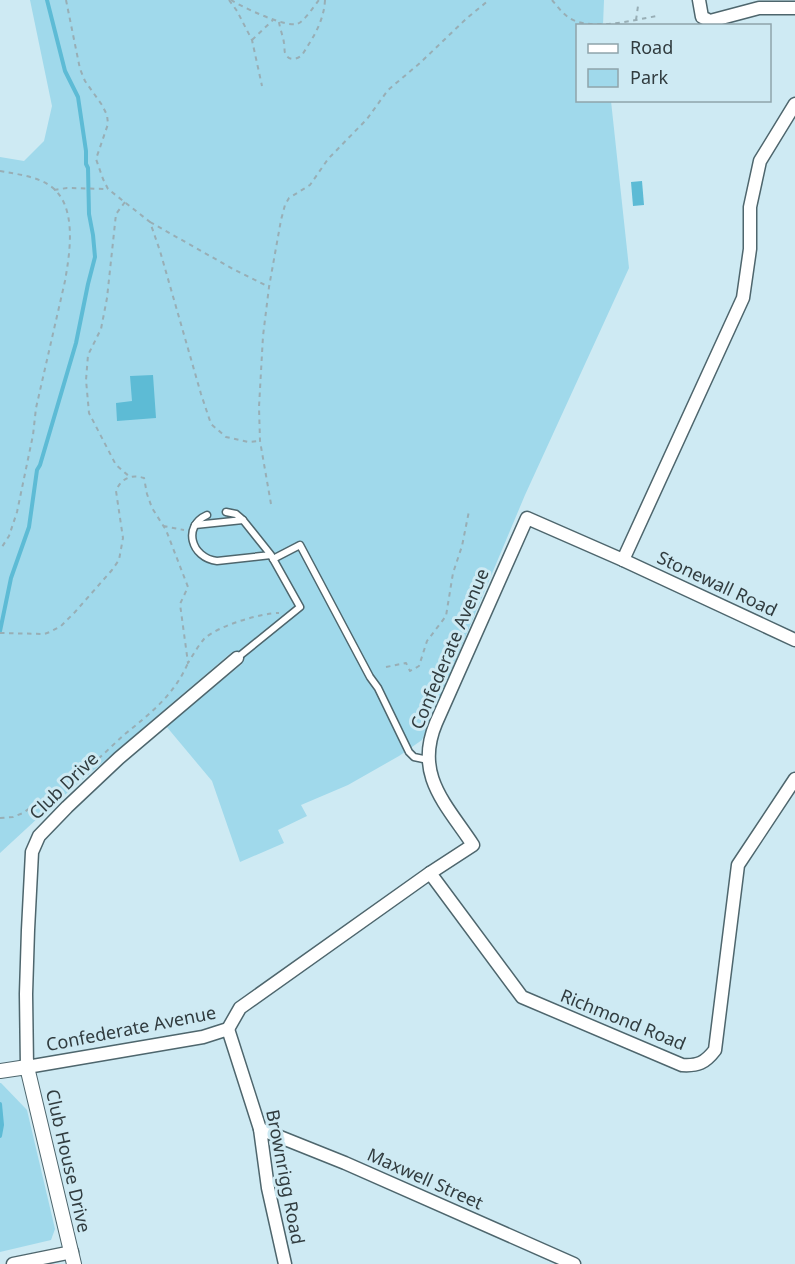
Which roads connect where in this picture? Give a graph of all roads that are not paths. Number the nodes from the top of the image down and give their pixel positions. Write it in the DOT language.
graph roads {
  1 [pos="699,0"];
  2 [pos="754,4"];
  3 [pos="795,8"];
  4 [pos="795,104"];
  5 [pos="226,512"];
  6 [pos="207,515"];
  7 [pos="243,520"];
  8 [pos="194,528"];
  9 [pos="272,557"];
  10 [pos="623,560"];
  11 [pos="795,640"];
  12 [pos="237,658"];
  13 [pos="428,760"];
  14 [pos="795,779"];
  15 [pos="430,873"];
  16 [pos="228,1029"];
  17 [pos="27,1067"];
  18 [pos="0,1071"];
  19 [pos="260,1129"];
  20 [pos="73,1258"];
  21 [pos="13,1264"];
  22 [pos="285,1264"];
  23 [pos="574,1264"];
  1 -- 2 [label="street"];
  2 -- 3 [label="street"];
  4 -- 10 [label="street"];
  5 -- 7 [label="lane"];
  6 -- 8 [label="lane"];
  7 -- 8 [label="lane"];
  7 -- 9 [label="lane"];
  8 -- 9 [label="lane"];
  9 -- 12 [label="lane"];
  9 -- 13 [label="lane"];
  10 -- 11 [label="street, Stonewall Road"];
  10 -- 13 [label="street, Confederate Avenue"];
  12 -- 17 [label="street, Club Drive"];
  13 -- 15 [label="street, Confederate Avenue"];
  14 -- 15 [label="street, Richmond Road"];
  15 -- 16 [label="street, Confederate Avenue"];
  16 -- 17 [label="street, Confederate Avenue"];
  16 -- 19 [label="street, Brownrigg Road"];
  17 -- 18 [label="street, Confederate Avenue"];
  17 -- 20 [label="street, Club House Drive"];
  19 -- 22 [label="street, Brownrigg Road"];
  19 -- 23 [label="street, Maxwell Street"];
  20 -- 21 [label="street"];
}
